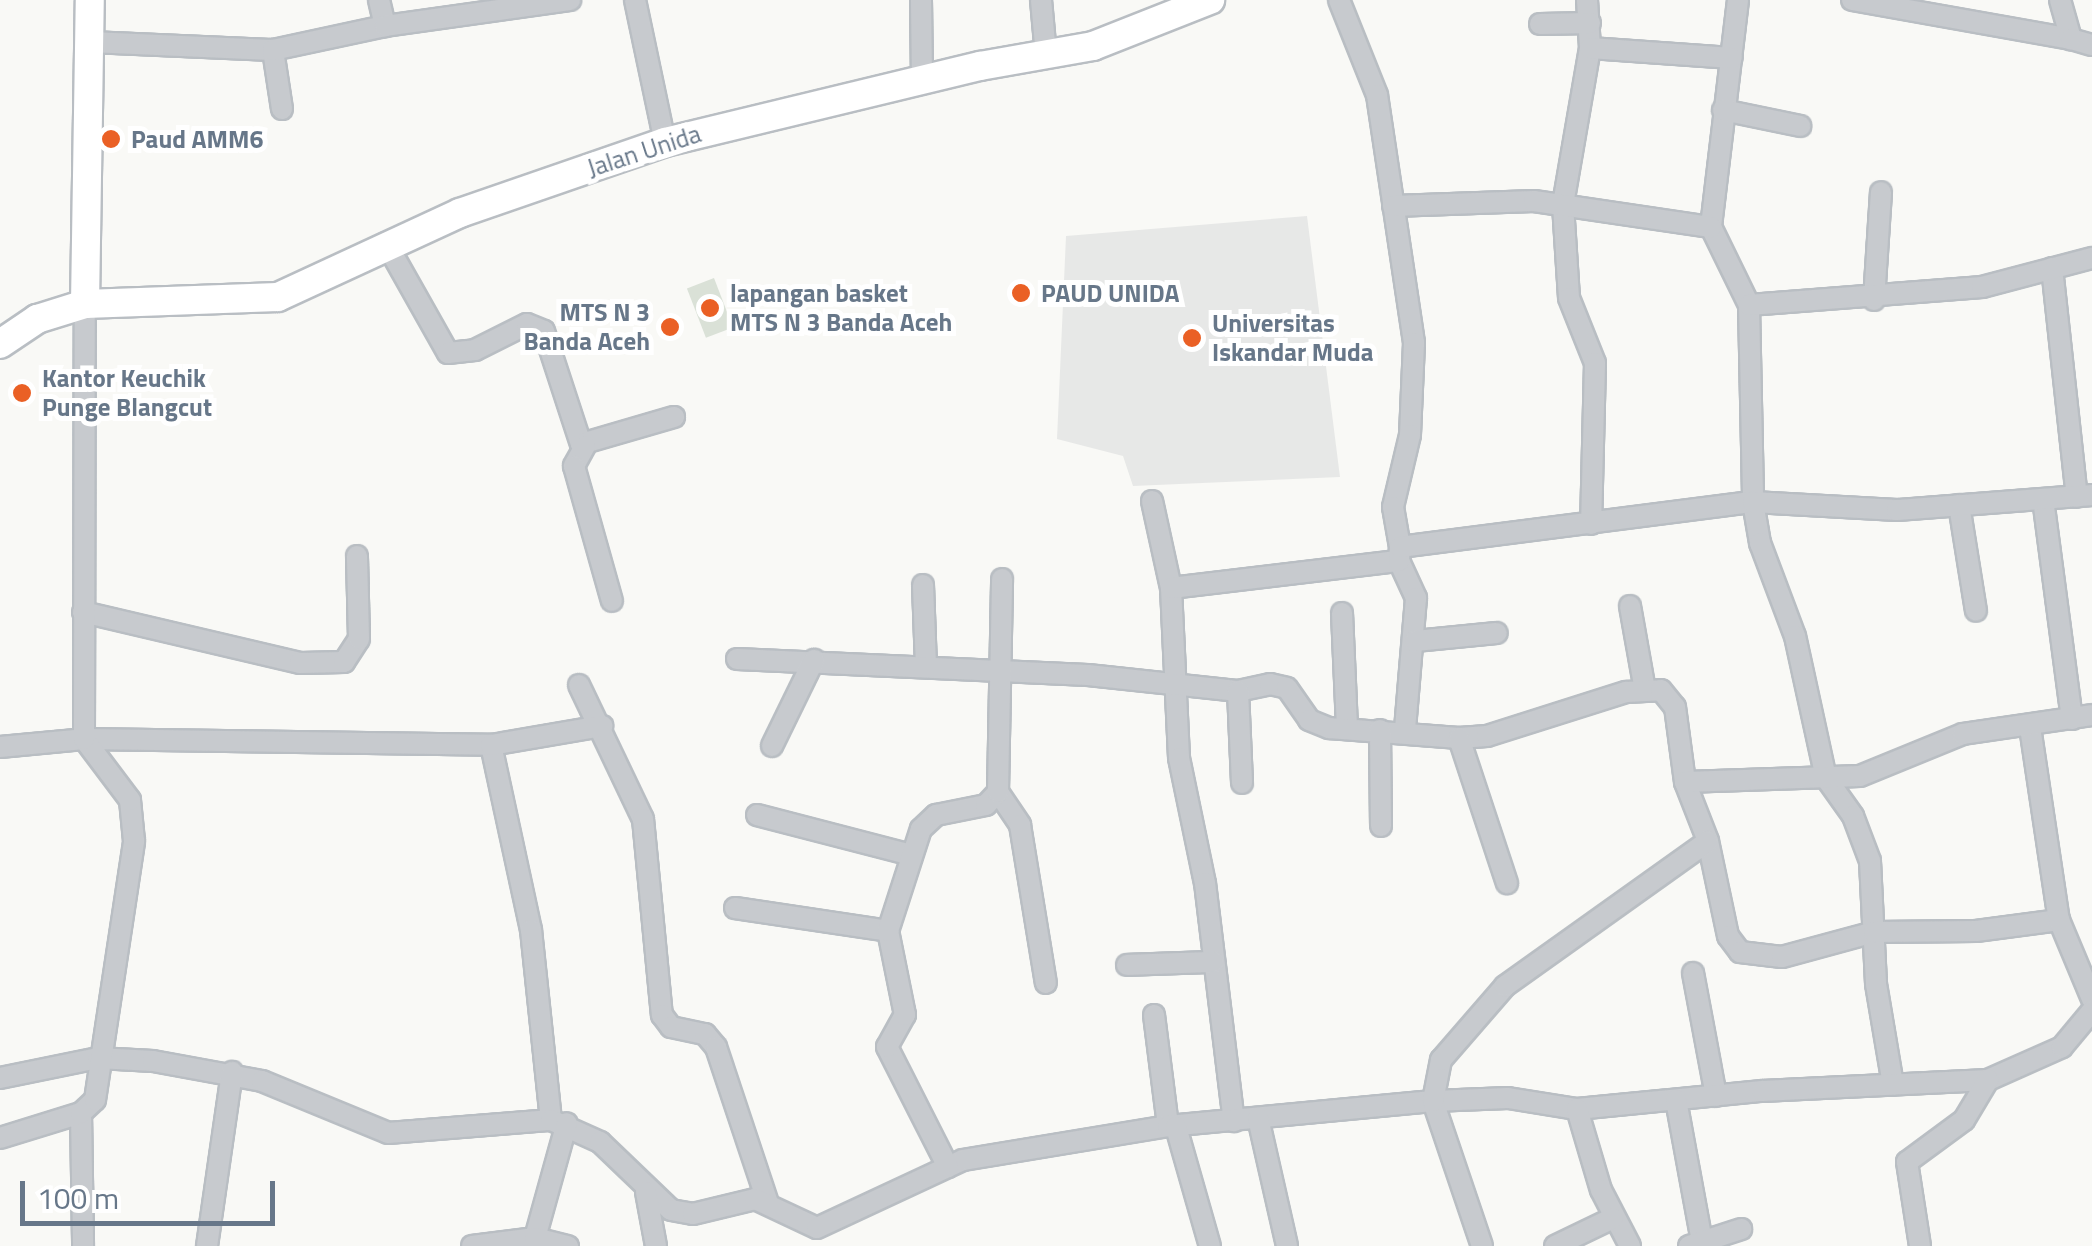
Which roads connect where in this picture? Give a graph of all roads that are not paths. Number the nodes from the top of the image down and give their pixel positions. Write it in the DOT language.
graph roads {
  1 [pos="90,0"];
  2 [pos="380,0"];
  3 [pos="570,0"];
  4 [pos="635,0"];
  5 [pos="921,0"];
  6 [pos="1041,0"];
  7 [pos="1210,0"];
  8 [pos="1339,0"];
  9 [pos="1587,0"];
  10 [pos="1738,0"];
  11 [pos="1852,0"];
  12 [pos="2060,0"];
  13 [pos="1590,22"];
  14 [pos="1540,24"];
  15 [pos="384,26"];
  16 [pos="89,42"];
  17 [pos="2082,42"];
  18 [pos="1590,48"];
  19 [pos="274,50"];
  20 [pos="1046,55"];
  21 [pos="1732,58"];
  22 [pos="922,80"];
  23 [pos="282,109"];
  24 [pos="1722,110"];
  25 [pos="1800,126"];
  26 [pos="665,142"];
  27 [pos="1881,192"];
  28 [pos="1563,205"];
  29 [pos="1393,206"];
  30 [pos="1711,227"];
  31 [pos="386,243"];
  32 [pos="2092,258"];
  33 [pos="2052,268"];
  34 [pos="1874,300"];
  35 [pos="85,304"];
  36 [pos="1749,306"];
  37 [pos="0,344"];
  38 [pos="674,417"];
  39 [pos="584,446"];
  40 [pos="2085,496"];
  41 [pos="2043,499"];
  42 [pos="1152,501"];
  43 [pos="1753,502"];
  44 [pos="1959,506"];
  45 [pos="1591,524"];
  46 [pos="1399,554"];
  47 [pos="357,556"];
  48 [pos="1002,579"];
  49 [pos="923,585"];
  50 [pos="1171,588"];
  51 [pos="612,602"];
  52 [pos="1630,606"];
  53 [pos="1976,611"];
  54 [pos="83,612"];
  55 [pos="1342,614"];
  56 [pos="1498,632"];
  57 [pos="1416,641"];
  58 [pos="737,659"];
  59 [pos="814,660"];
  60 [pos="926,667"];
  61 [pos="1003,671"];
  62 [pos="1171,682"];
  63 [pos="580,684"];
  64 [pos="1645,690"];
  65 [pos="1238,691"];
  66 [pos="2082,717"];
  67 [pos="602,726"];
  68 [pos="2030,727"];
  69 [pos="1347,730"];
  70 [pos="1380,730"];
  71 [pos="1405,730"];
  72 [pos="1459,738"];
  73 [pos="84,739"];
  74 [pos="490,745"];
  75 [pos="772,746"];
  76 [pos="0,747"];
  77 [pos="1826,778"];
  78 [pos="1685,782"];
  79 [pos="1242,783"];
  80 [pos="998,792"];
  81 [pos="757,815"];
  82 [pos="1381,826"];
  83 [pos="1708,842"];
  84 [pos="908,854"];
  85 [pos="1507,882"];
  86 [pos="734,908"];
  87 [pos="2059,920"];
  88 [pos="888,931"];
  89 [pos="1874,932"];
  90 [pos="1214,962"];
  91 [pos="1127,966"];
  92 [pos="1693,973"];
  93 [pos="1046,983"];
  94 [pos="2092,1000"];
  95 [pos="2092,1011"];
  96 [pos="1154,1015"];
  97 [pos="98,1058"];
  98 [pos="232,1072"];
  99 [pos="0,1078"];
  100 [pos="1988,1080"];
  101 [pos="1892,1084"];
  102 [pos="1716,1096"];
  103 [pos="1676,1100"];
  104 [pos="1432,1101"];
  105 [pos="1577,1109"];
  106 [pos="81,1113"];
  107 [pos="1258,1118"];
  108 [pos="559,1121"];
  109 [pos="1234,1121"];
  110 [pos="1172,1127"];
  111 [pos="0,1138"];
  112 [pos="948,1166"];
  113 [pos="646,1192"];
  114 [pos="768,1202"];
  115 [pos="1614,1218"];
  116 [pos="1741,1229"];
  117 [pos="805,1236"];
  118 [pos="534,1238"];
  119 [pos="1696,1244"];
  120 [pos="84,1246"];
  121 [pos="207,1246"];
  122 [pos="472,1246"];
  123 [pos="568,1246"];
  124 [pos="656,1246"];
  125 [pos="1210,1246"];
  126 [pos="1287,1246"];
  127 [pos="1482,1246"];
  128 [pos="1554,1246"];
  129 [pos="1630,1246"];
  130 [pos="1920,1246"];
  1 -- 16 [label="street"];
  2 -- 15 [label="street"];
  3 -- 15 [label="street"];
  4 -- 26 [label="street"];
  5 -- 22 [label="street"];
  6 -- 20 [label="street"];
  7 -- 20 [label="street, Jalan Unida"];
  8 -- 29 [label="street"];
  9 -- 13 [label="street"];
  10 -- 21 [label="street"];
  11 -- 17 [label="street"];
  12 -- 17 [label="street"];
  13 -- 14 [label="street"];
  13 -- 18 [label="street"];
  15 -- 19 [label="street"];
  16 -- 19 [label="street"];
  16 -- 35 [label="street"];
  18 -- 21 [label="street"];
  18 -- 28 [label="street"];
  19 -- 23 [label="street"];
  20 -- 22 [label="street, Jalan Unida"];
  21 -- 24 [label="street"];
  22 -- 26 [label="street, Jalan Unida"];
  24 -- 25 [label="street"];
  24 -- 30 [label="street"];
  26 -- 31 [label="street, Jalan Unida"];
  27 -- 34 [label="street"];
  28 -- 29 [label="street"];
  28 -- 30 [label="street"];
  28 -- 45 [label="street"];
  29 -- 46 [label="street"];
  30 -- 36 [label="street"];
  31 -- 35 [label="street, Jalan Unida"];
  31 -- 39 [label="street"];
  32 -- 33 [label="street"];
  33 -- 34 [label="street"];
  33 -- 40 [label="street"];
  34 -- 36 [label="street"];
  35 -- 37 [label="street, Jalan Unida"];
  35 -- 54 [label="street"];
  36 -- 43 [label="street"];
  38 -- 39 [label="street"];
  39 -- 51 [label="street"];
  40 -- 41 [label="street"];
  41 -- 44 [label="street"];
  41 -- 66 [label="street"];
  42 -- 50 [label="street"];
  43 -- 44 [label="street"];
  43 -- 45 [label="street"];
  43 -- 77 [label="street"];
  44 -- 53 [label="street"];
  45 -- 46 [label="street"];
  46 -- 50 [label="street"];
  46 -- 57 [label="street"];
  47 -- 54 [label="street"];
  48 -- 61 [label="street"];
  49 -- 60 [label="street"];
  50 -- 62 [label="street"];
  52 -- 64 [label="street"];
  54 -- 73 [label="street"];
  55 -- 69 [label="street"];
  56 -- 57 [label="street"];
  57 -- 71 [label="street"];
  58 -- 59 [label="street"];
  59 -- 60 [label="street"];
  59 -- 75 [label="street"];
  60 -- 61 [label="street"];
  61 -- 62 [label="street"];
  61 -- 80 [label="street"];
  62 -- 65 [label="street"];
  62 -- 90 [label="street"];
  63 -- 67 [label="street"];
  64 -- 72 [label="street"];
  64 -- 78 [label="street"];
  65 -- 69 [label="street"];
  65 -- 79 [label="street"];
  66 -- 68 [label="street"];
  67 -- 74 [label="street"];
  67 -- 114 [label="street"];
  68 -- 77 [label="street"];
  68 -- 87 [label="street"];
  69 -- 70 [label="street"];
  70 -- 71 [label="street"];
  70 -- 82 [label="street"];
  71 -- 72 [label="street"];
  72 -- 85 [label="street"];
  73 -- 74 [label="street"];
  73 -- 76 [label="street"];
  73 -- 97 [label="street"];
  74 -- 108 [label="street"];
  77 -- 78 [label="street"];
  77 -- 89 [label="street"];
  78 -- 83 [label="street"];
  80 -- 84 [label="street"];
  80 -- 93 [label="street"];
  81 -- 84 [label="street"];
  83 -- 89 [label="street"];
  83 -- 104 [label="street"];
  84 -- 88 [label="street"];
  86 -- 88 [label="street"];
  87 -- 89 [label="street"];
  87 -- 94 [label="street"];
  88 -- 112 [label="street"];
  89 -- 101 [label="street"];
  90 -- 91 [label="street"];
  90 -- 109 [label="street"];
  92 -- 102 [label="street"];
  95 -- 100 [label="street"];
  96 -- 110 [label="street"];
  97 -- 98 [label="street"];
  97 -- 99 [label="street"];
  97 -- 106 [label="street"];
  98 -- 108 [label="street"];
  98 -- 121 [label="street"];
  100 -- 101 [label="street"];
  100 -- 130 [label="street"];
  101 -- 102 [label="street"];
  102 -- 103 [label="street"];
  103 -- 105 [label="street"];
  103 -- 119 [label="street"];
  104 -- 105 [label="street"];
  104 -- 107 [label="street"];
  104 -- 127 [label="street"];
  105 -- 115 [label="street"];
  106 -- 111 [label="street"];
  106 -- 120 [label="street"];
  107 -- 109 [label="street"];
  107 -- 126 [label="street"];
  108 -- 113 [label="street"];
  108 -- 118 [label="street"];
  109 -- 110 [label="street"];
  110 -- 112 [label="street"];
  110 -- 125 [label="street"];
  112 -- 117 [label="street"];
  113 -- 114 [label="street"];
  113 -- 124 [label="street"];
  114 -- 117 [label="street"];
  115 -- 128 [label="street"];
  115 -- 129 [label="street"];
  116 -- 119 [label="street"];
  118 -- 122 [label="street"];
  118 -- 123 [label="street"];
}
